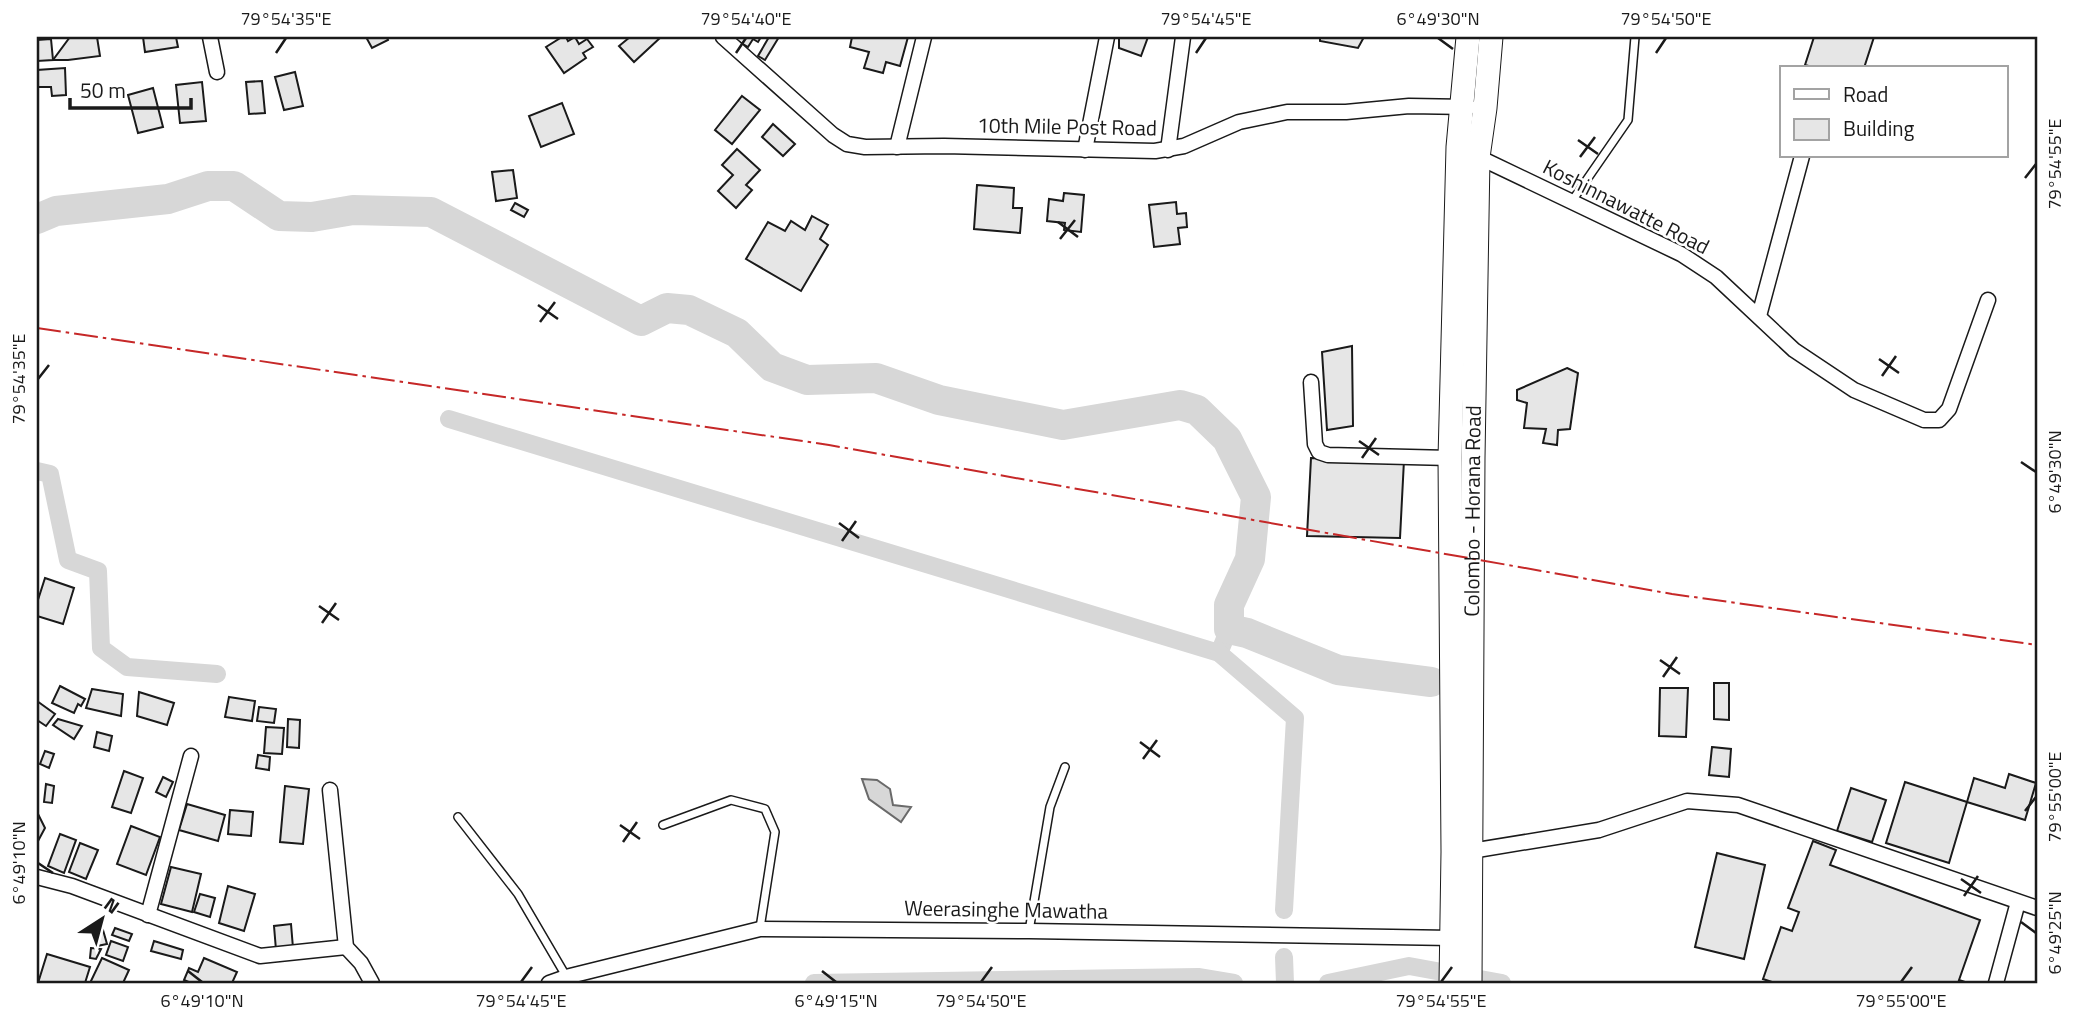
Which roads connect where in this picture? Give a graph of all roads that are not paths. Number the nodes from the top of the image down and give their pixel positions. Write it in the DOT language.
graph roads {
  1 [pos="210,37"];
  2 [pos="723,37"];
  3 [pos="924,37"];
  4 [pos="1107,37"];
  5 [pos="1183,37"];
  6 [pos="1468,37"];
  7 [pos="1491,37"];
  8 [pos="1635,37"];
  9 [pos="217,72"];
  10 [pos="1474,107"];
  11 [pos="897,148"];
  12 [pos="1085,150"];
  13 [pos="1168,150"];
  14 [pos="1468,152"];
  15 [pos="1801,158"];
  16 [pos="1572,202"];
  17 [pos="1988,300"];
  18 [pos="1759,316"];
  19 [pos="1311,382"];
  20 [pos="1450,458"];
  21 [pos="191,756"];
  22 [pos="1065,767"];
  23 [pos="330,790"];
  24 [pos="458,817"];
  25 [pos="663,825"];
  26 [pos="1462,852"];
  27 [pos="37,877"];
  28 [pos="2018,902"];
  29 [pos="2037,908"];
  30 [pos="148,915"];
  31 [pos="760,929"];
  32 [pos="1029,931"];
  33 [pos="1460,943"];
  34 [pos="346,947"];
  35 [pos="566,977"];
  36 [pos="372,983"];
  37 [pos="549,983"];
  38 [pos="1451,983"];
  39 [pos="1469,983"];
  40 [pos="1996,983"];
  1 -- 9 [label="street"];
  2 -- 11 [label="street, 10th Mile Post Road"];
  3 -- 11 [label="street"];
  4 -- 12 [label="street"];
  5 -- 13 [label="street"];
  6 -- 10 [label="main road, Colombo - Horana Road"];
  7 -- 10 [label="main road, Colombo - Horana Road"];
  8 -- 16 [label="lane"];
  10 -- 13 [label="street, 10th Mile Post Road"];
  10 -- 14 [label="main road, Colombo - Horana Road"];
  11 -- 12 [label="street, 10th Mile Post Road"];
  12 -- 13 [label="street, 10th Mile Post Road"];
  14 -- 16 [label="street, Koshinnawatte Road"];
  14 -- 20 [label="main road, Colombo - Horana Road"];
  14 -- 26 [label="main road, Colombo - Horana Road"];
  15 -- 18 [label="street"];
  16 -- 18 [label="street, Koshinnawatte Road"];
  17 -- 18 [label="street, Koshinnawatte Road"];
  19 -- 20 [label="street"];
  20 -- 26 [label="main road, Colombo - Horana Road"];
  21 -- 30 [label="street"];
  22 -- 32 [label="lane"];
  23 -- 34 [label="street"];
  24 -- 35 [label="lane"];
  25 -- 31 [label="lane"];
  26 -- 28 [label="street"];
  26 -- 33 [label="main road, Colombo - Horana Road"];
  27 -- 30 [label="street"];
  28 -- 29 [label="street"];
  28 -- 40 [label="street"];
  30 -- 34 [label="street"];
  31 -- 32 [label="street, Weerasinghe Mawatha"];
  31 -- 35 [label="street, Weerasinghe Mawatha"];
  32 -- 33 [label="street, Weerasinghe Mawatha"];
  33 -- 38 [label="main road, Colombo - Horana Road"];
  33 -- 39 [label="main road, Colombo - Horana Road"];
  34 -- 36 [label="street"];
  35 -- 37 [label="street, Weerasinghe Mawatha"];
}
